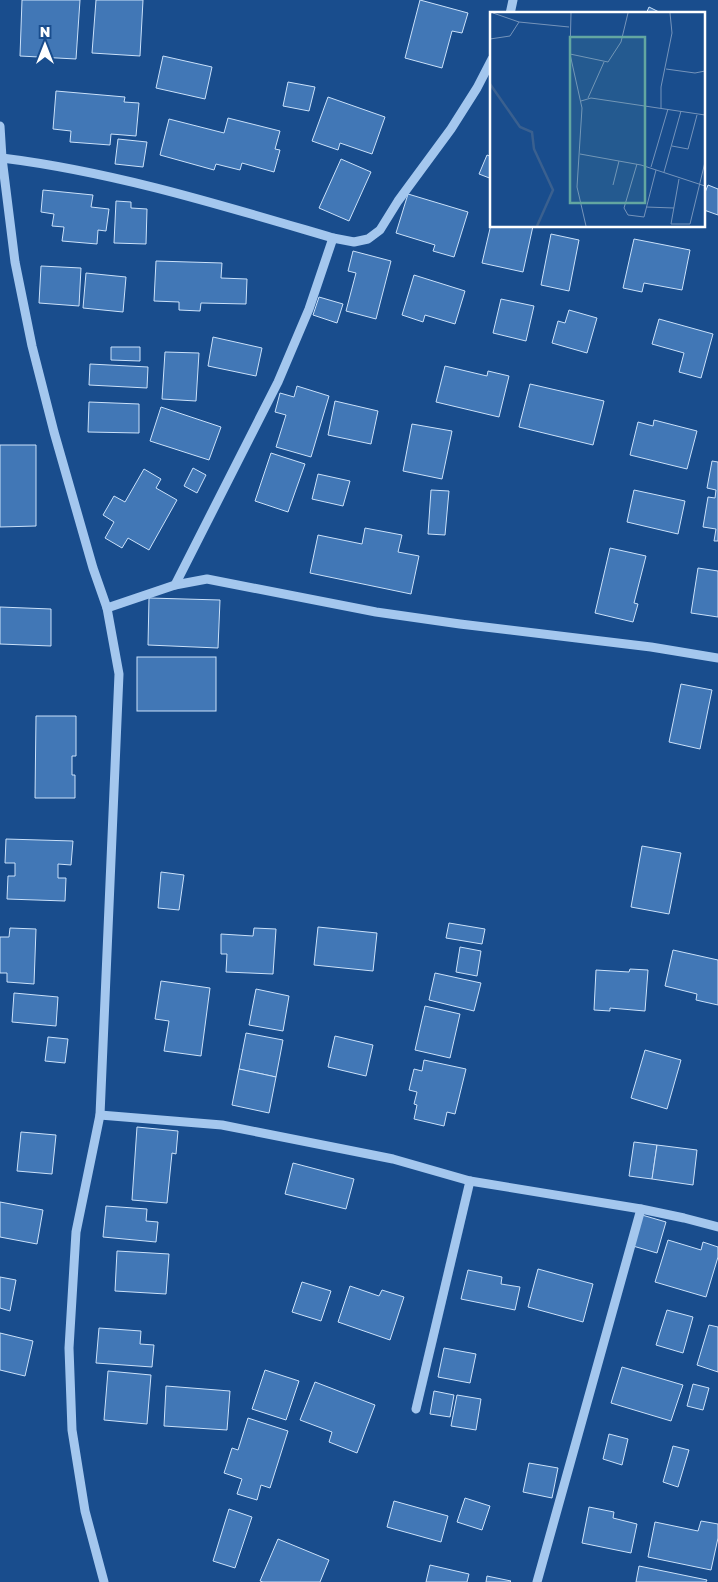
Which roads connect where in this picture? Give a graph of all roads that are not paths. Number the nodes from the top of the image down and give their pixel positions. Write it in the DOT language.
graph roads {
  1 [pos="490,64"];
  2 [pos="0,126"];
  3 [pos="2,158"];
  4 [pos="333,238"];
  5 [pos="175,585"];
  6 [pos="107,608"];
  7 [pos="718,658"];
  8 [pos="100,1115"];
  9 [pos="470,1181"];
  10 [pos="641,1209"];
  11 [pos="718,1227"];
  12 [pos="416,1409"];
  13 [pos="104,1582"];
  14 [pos="537,1582"];
  1 -- 4 [label="street"];
  2 -- 3 [label="street"];
  3 -- 4 [label="street"];
  3 -- 6 [label="street"];
  4 -- 5 [label="street"];
  5 -- 6 [label="street"];
  5 -- 7 [label="street"];
  6 -- 8 [label="street"];
  8 -- 9 [label="street"];
  8 -- 13 [label="street"];
  9 -- 10 [label="street"];
  9 -- 12 [label="street"];
  10 -- 11 [label="street"];
  10 -- 14 [label="street"];
}
